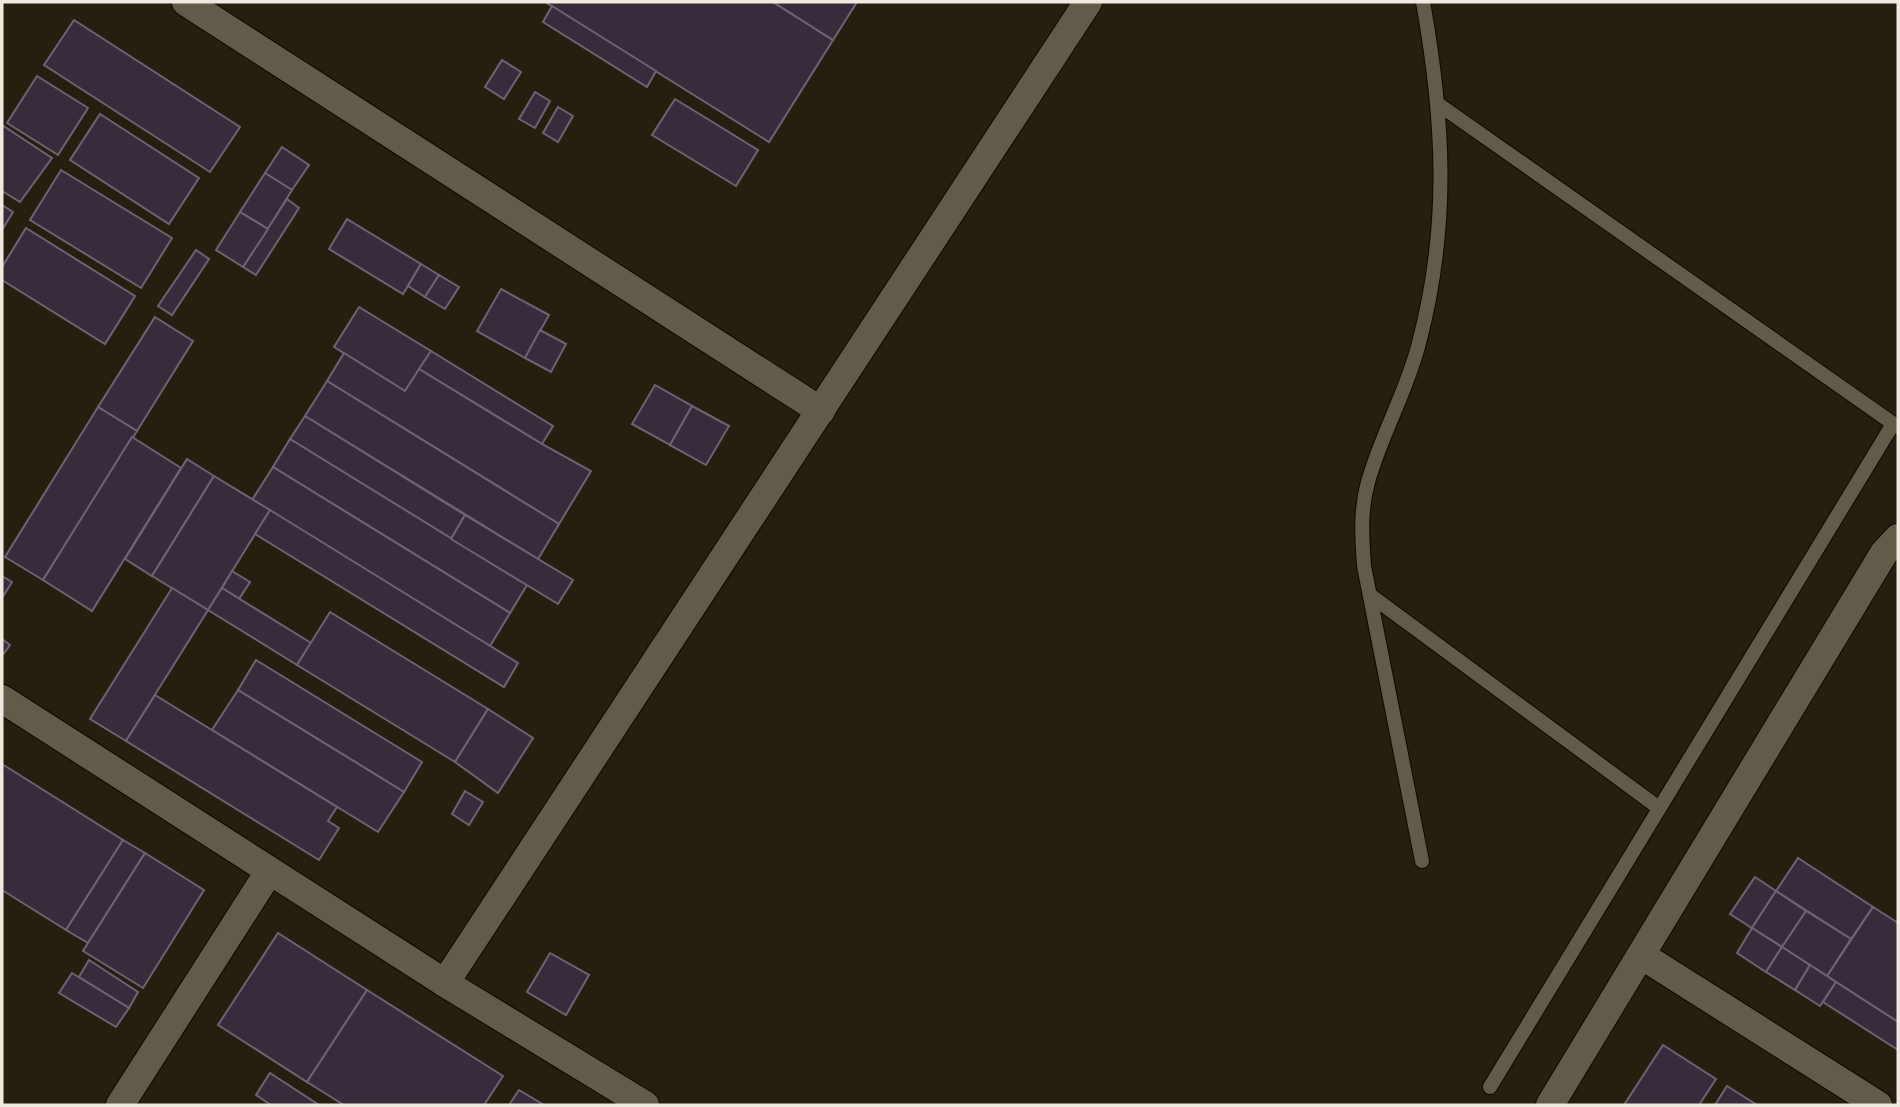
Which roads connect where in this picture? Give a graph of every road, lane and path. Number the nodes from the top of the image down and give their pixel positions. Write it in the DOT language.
graph roads {
  1 [pos="186,2"];
  2 [pos="1088,2"];
  3 [pos="1423,2"];
  4 [pos="1438,104"];
  5 [pos="821,411"];
  6 [pos="1896,425"];
  7 [pos="1898,538"];
  8 [pos="1370,596"];
  9 [pos="2,699"];
  10 [pos="1659,808"];
  11 [pos="1422,860"];
  12 [pos="269,872"];
  13 [pos="1641,955"];
  14 [pos="445,983"];
  15 [pos="1490,1087"];
  16 [pos="120,1105"];
  17 [pos="645,1105"];
  18 [pos="1550,1105"];
  19 [pos="1878,1105"];
  1 -- 5 [label="street"];
  2 -- 5 [label="street"];
  3 -- 4 [label="lane"];
  4 -- 6 [label="lane"];
  4 -- 8 [label="lane"];
  5 -- 14 [label="street"];
  6 -- 10 [label="lane"];
  7 -- 13 [label="street"];
  8 -- 10 [label="lane"];
  8 -- 11 [label="lane"];
  9 -- 12 [label="street"];
  10 -- 15 [label="lane"];
  12 -- 14 [label="street"];
  12 -- 16 [label="street"];
  13 -- 18 [label="street"];
  13 -- 19 [label="street"];
  14 -- 17 [label="street"];
}
